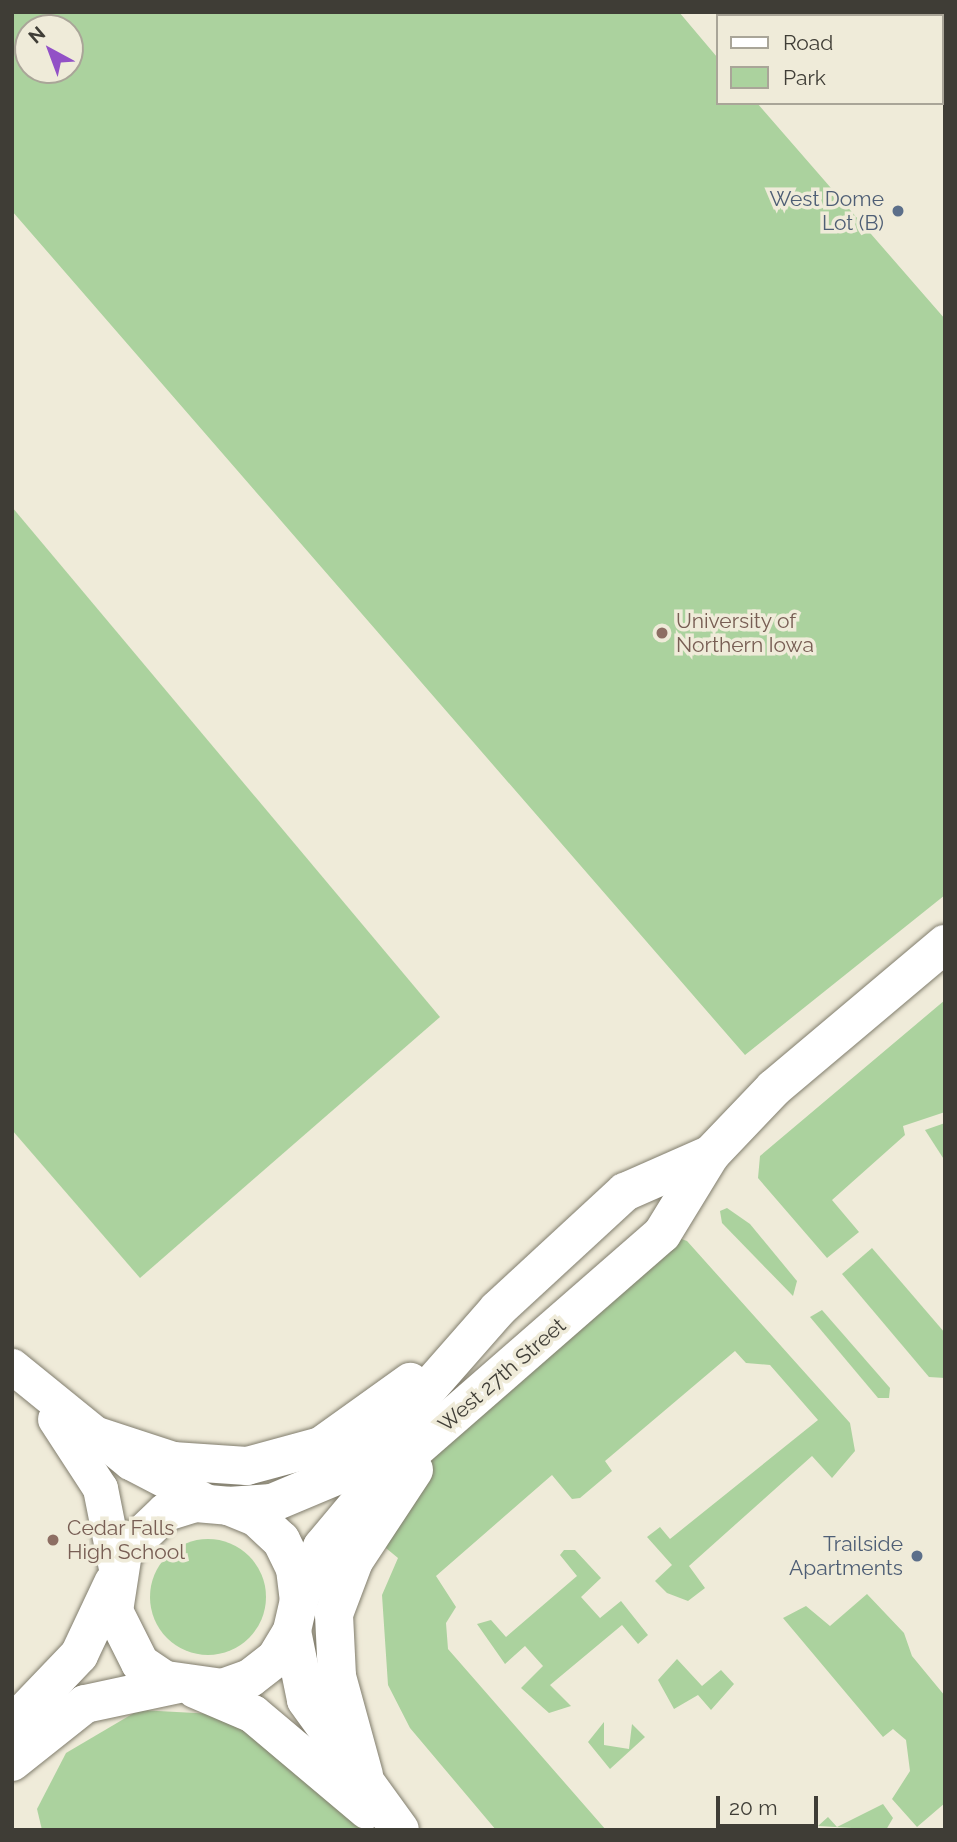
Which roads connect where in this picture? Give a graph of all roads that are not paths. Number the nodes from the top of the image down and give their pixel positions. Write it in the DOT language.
graph roads {
  1 [pos="945,944"];
  2 [pos="711,1154"];
  3 [pos="498,1308"];
  4 [pos="12,1366"];
  5 [pos="47,1399"];
  6 [pos="446,1424"];
  7 [pos="91,1434"];
  8 [pos="220,1505"];
  9 [pos="115,1577"];
  10 [pos="296,1616"];
  11 [pos="185,1686"];
  12 [pos="12,1725"];
  13 [pos="12,1762"];
  14 [pos="364,1777"];
  15 [pos="398,1830"];
  1 -- 2 [label="main road, West 27th Street"];
  2 -- 3 [label="main road, West 27th Street"];
  2 -- 6 [label="main road, West 27th Street"];
  3 -- 7 [label="main road"];
  3 -- 8 [label="main road, West 27th Street"];
  4 -- 5 [label="street"];
  5 -- 7 [label="street"];
  5 -- 9 [label="street"];
  6 -- 10 [label="main road, West 27th Street"];
  6 -- 14 [label="main road"];
  7 -- 8 [label="street"];
  8 -- 9 [label="main road"];
  8 -- 10 [label="main road"];
  9 -- 11 [label="main road"];
  9 -- 12 [label="main road"];
  10 -- 11 [label="main road"];
  10 -- 14 [label="main road"];
  11 -- 13 [label="main road"];
  11 -- 15 [label="main road"];
  14 -- 15 [label="main road"];
}
